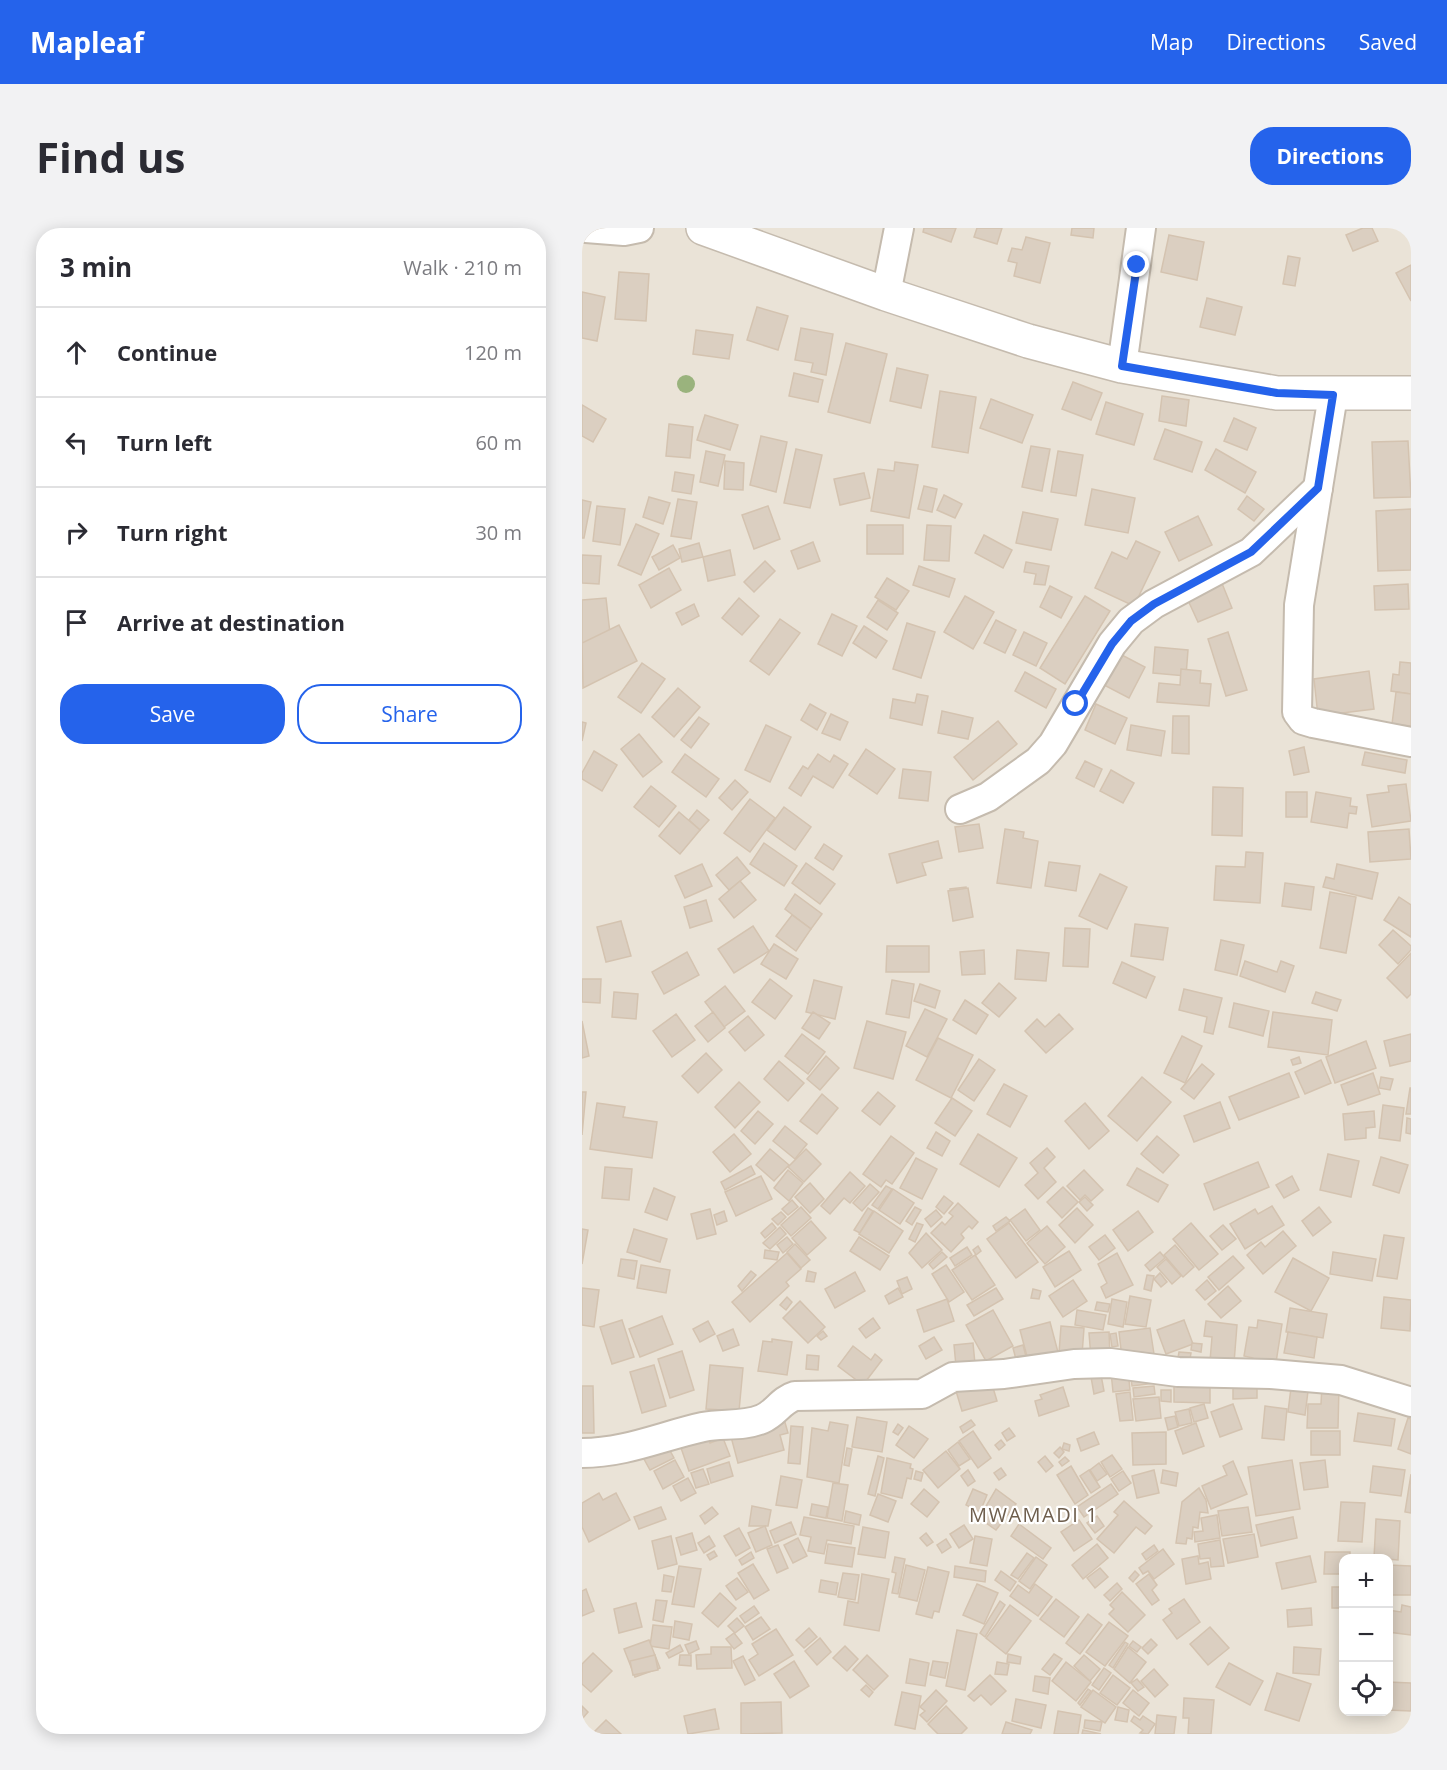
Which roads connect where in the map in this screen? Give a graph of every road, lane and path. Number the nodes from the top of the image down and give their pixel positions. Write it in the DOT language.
graph roads {
  1 [pos="586,228"];
  2 [pos="639,228"];
  3 [pos="703,228"];
  4 [pos="899,228"];
  5 [pos="1141,228"];
  6 [pos="886,294"];
  7 [pos="1122,366"];
  8 [pos="1411,393"];
  9 [pos="1333,395"];
  10 [pos="1318,488"];
  11 [pos="1411,742"];
  12 [pos="960,809"];
  13 [pos="1411,1402"];
  14 [pos="582,1453"];
  1 -- 2 [label="street"];
  3 -- 6 [label="street"];
  4 -- 6 [label="street"];
  5 -- 7 [label="street"];
  6 -- 7 [label="street"];
  7 -- 9 [label="street"];
  8 -- 9 [label="street"];
  9 -- 10 [label="street"];
  10 -- 11 [label="street"];
  10 -- 12 [label="street"];
  13 -- 14 [label="street"];
}
